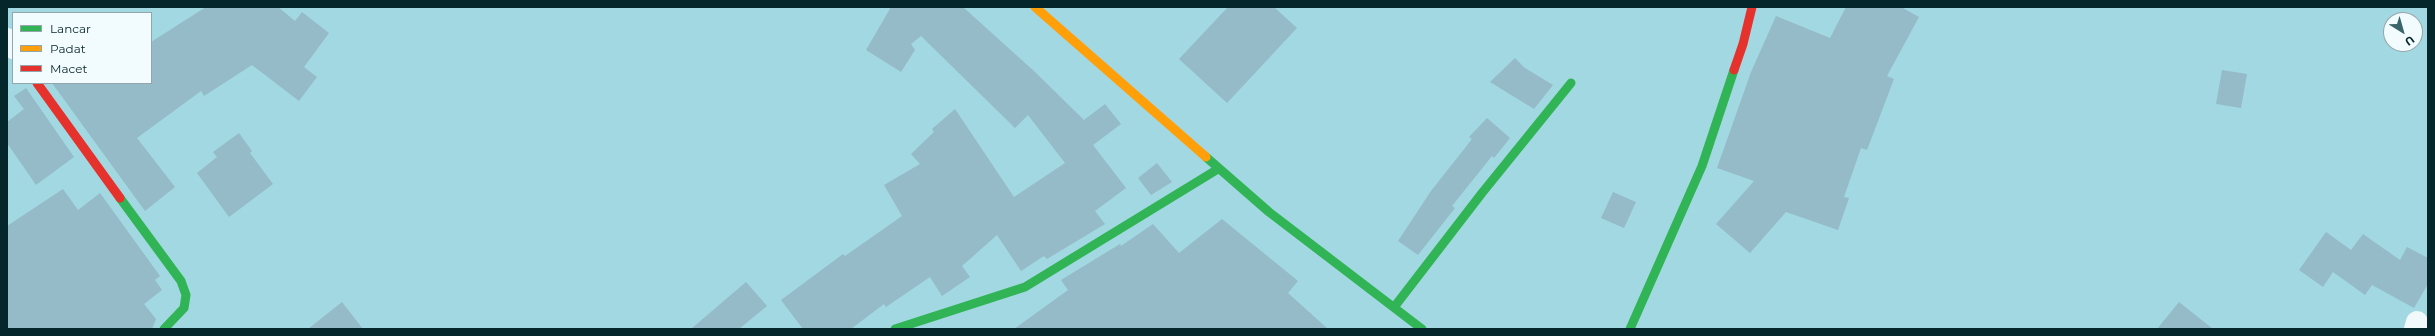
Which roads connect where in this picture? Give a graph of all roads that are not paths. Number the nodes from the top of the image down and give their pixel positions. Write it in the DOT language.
graph roads {
  1 [pos="1035,7"];
  2 [pos="1752,7"];
  3 [pos="1571,83"];
  4 [pos="38,84"];
  5 [pos="1218,168"];
  6 [pos="1395,306"];
  7 [pos="164,329"];
  8 [pos="895,329"];
  9 [pos="1422,329"];
  10 [pos="1630,329"];
  1 -- 5 [label="street"];
  2 -- 10 [label="street"];
  3 -- 6 [label="street"];
  4 -- 7 [label="street"];
  5 -- 6 [label="street"];
  5 -- 8 [label="street"];
  6 -- 9 [label="street"];
}
